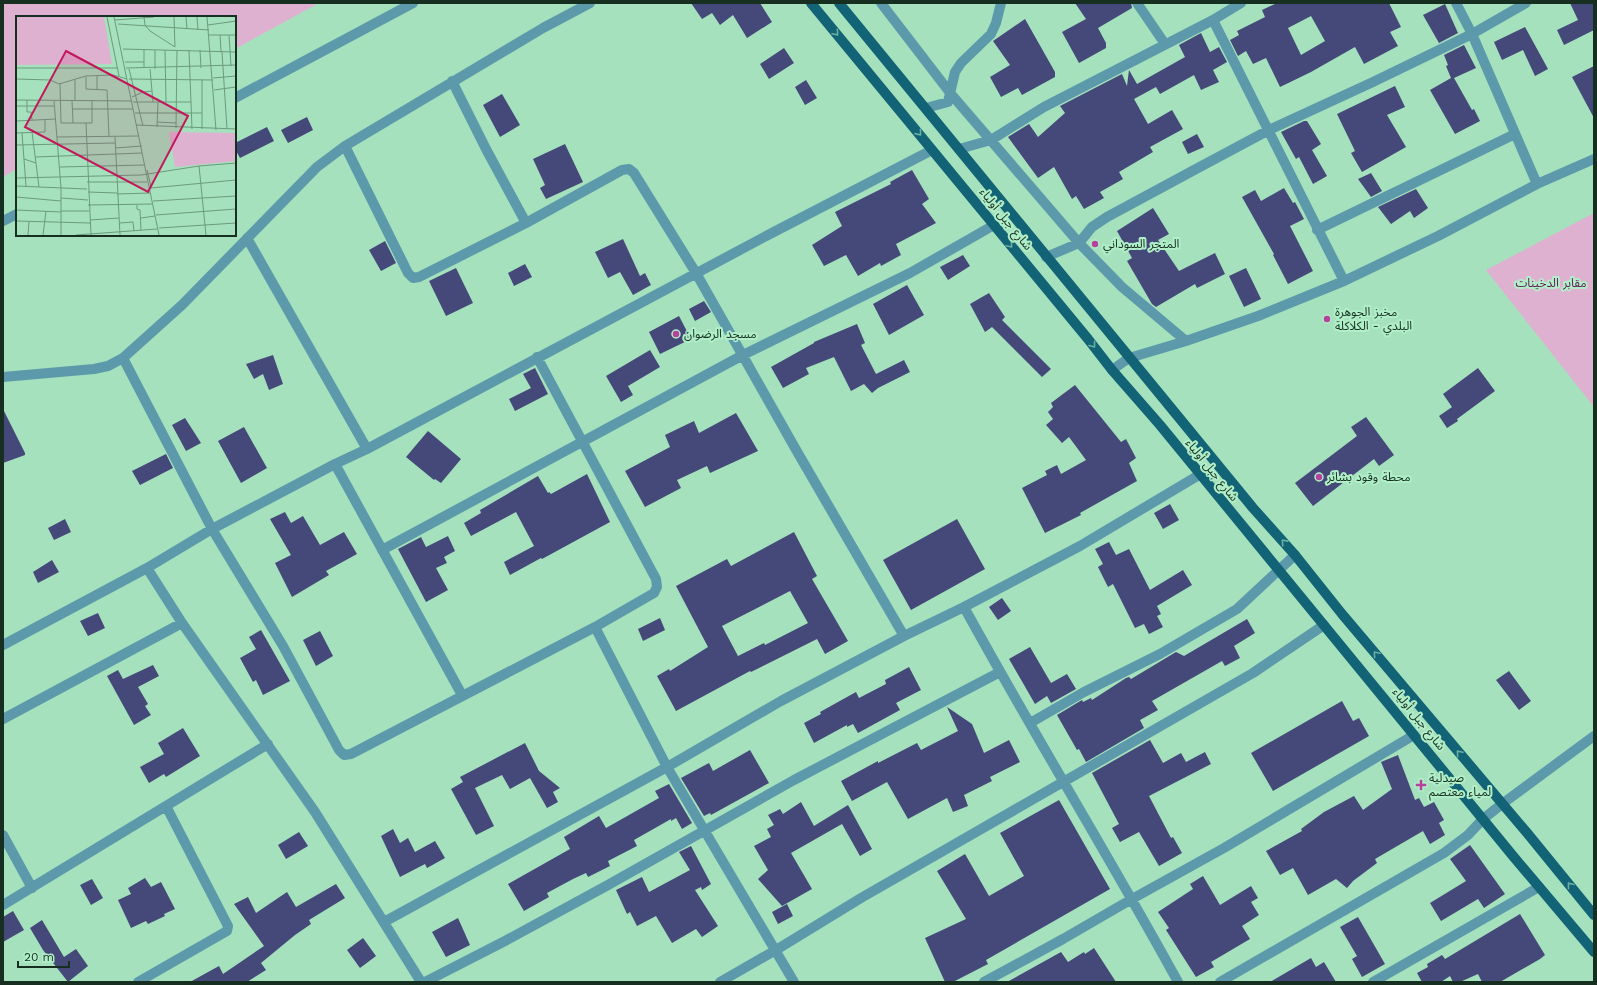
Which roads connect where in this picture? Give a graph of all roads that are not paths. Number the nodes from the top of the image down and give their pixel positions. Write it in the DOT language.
graph roads {
  1 [pos="413,3"];
  2 [pos="590,3"];
  3 [pos="811,3"];
  4 [pos="839,3"];
  5 [pos="882,3"];
  6 [pos="1001,3"];
  7 [pos="1137,3"];
  8 [pos="1241,3"];
  9 [pos="1456,3"];
  10 [pos="1526,3"];
  11 [pos="1213,20"];
  12 [pos="1472,34"];
  13 [pos="1165,44"];
  14 [pos="452,81"];
  15 [pos="951,94"];
  16 [pos="236,97"];
  17 [pos="926,108"];
  18 [pos="1269,130"];
  19 [pos="1515,134"];
  20 [pos="991,140"];
  21 [pos="345,146"];
  22 [pos="959,149"];
  23 [pos="932,150"];
  24 [pos="1594,159"];
  25 [pos="1537,184"];
  26 [pos="16,215"];
  27 [pos="3,222"];
  28 [pos="526,224"];
  29 [pos="994,225"];
  30 [pos="1317,230"];
  31 [pos="247,238"];
  32 [pos="1079,243"];
  33 [pos="1046,257"];
  34 [pos="696,273"];
  35 [pos="1344,281"];
  36 [pos="1186,341"];
  37 [pos="743,355"];
  38 [pos="537,357"];
  39 [pos="123,358"];
  40 [pos="1129,358"];
  41 [pos="1112,370"];
  42 [pos="3,377"];
  43 [pos="582,442"];
  44 [pos="367,449"];
  45 [pos="335,464"];
  46 [pos="1200,475"];
  47 [pos="212,529"];
  48 [pos="382,550"];
  49 [pos="1295,554"];
  50 [pos="147,568"];
  51 [pos="1278,570"];
  52 [pos="964,608"];
  53 [pos="182,623"];
  54 [pos="1324,625"];
  55 [pos="595,627"];
  56 [pos="904,636"];
  57 [pos="3,645"];
  58 [pos="1000,672"];
  59 [pos="462,695"];
  60 [pos="3,719"];
  61 [pos="1030,723"];
  62 [pos="1414,735"];
  63 [pos="1594,736"];
  64 [pos="268,744"];
  65 [pos="666,767"];
  66 [pos="1063,781"];
  67 [pos="1502,804"];
  68 [pos="166,806"];
  69 [pos="1483,819"];
  70 [pos="704,831"];
  71 [pos="3,835"];
  72 [pos="1540,887"];
  73 [pos="32,888"];
  74 [pos="1132,898"];
  75 [pos="3,905"];
  76 [pos="1594,915"];
  77 [pos="384,922"];
  78 [pos="776,950"];
  79 [pos="1594,952"];
  80 [pos="138,982"];
  81 [pos="422,982"];
  82 [pos="425,982"];
  83 [pos="720,982"];
  84 [pos="794,982"];
  85 [pos="984,982"];
  86 [pos="1178,982"];
  87 [pos="1220,982"];
  88 [pos="1373,982"];
  1 -- 16 [label="street"];
  2 -- 14 [label="street"];
  3 -- 23 [label="main road, شارع جبل أولياء, one-way"];
  4 -- 17 [label="main road, شارع جبل أولياء"];
  5 -- 15 [label="street"];
  6 -- 15 [label="street"];
  7 -- 13 [label="street"];
  8 -- 11 [label="street"];
  9 -- 12 [label="street"];
  10 -- 12 [label="street"];
  11 -- 13 [label="street"];
  11 -- 18 [label="street"];
  12 -- 18 [label="street"];
  12 -- 19 [label="street"];
  13 -- 20 [label="street"];
  14 -- 21 [label="street"];
  14 -- 28 [label="street"];
  15 -- 17 [label="street"];
  15 -- 20 [label="street"];
  17 -- 22 [label="main road, شارع جبل أولياء"];
  18 -- 30 [label="street"];
  18 -- 32 [label="street"];
  19 -- 25 [label="street"];
  19 -- 30 [label="street"];
  20 -- 22 [label="street"];
  20 -- 32 [label="street"];
  21 -- 28 [label="street"];
  21 -- 31 [label="street"];
  22 -- 33 [label="main road, شارع جبل أولياء"];
  23 -- 29 [label="main road, شارع جبل أولياء"];
  23 -- 34 [label="street"];
  24 -- 25 [label="street"];
  25 -- 35 [label="street"];
  26 -- 27 [label="street"];
  28 -- 34 [label="street"];
  29 -- 37 [label="street"];
  29 -- 41 [label="main road, شارع جبل أولياء, one-way"];
  30 -- 35 [label="street"];
  31 -- 39 [label="street"];
  31 -- 44 [label="street"];
  32 -- 33 [label="street"];
  32 -- 36 [label="street"];
  33 -- 40 [label="main road, شارع جبل أولياء"];
  34 -- 37 [label="street"];
  34 -- 38 [label="street"];
  35 -- 36 [label="street"];
  36 -- 40 [label="street"];
  37 -- 43 [label="street"];
  37 -- 56 [label="street"];
  38 -- 43 [label="street"];
  38 -- 44 [label="street"];
  39 -- 42 [label="street"];
  39 -- 47 [label="street"];
  40 -- 41 [label="street"];
  49 -- 40 [label="main road, شارع جبل أولياء, one-way"];
  41 -- 46 [label="main road, شارع جبل أولياء"];
  43 -- 48 [label="street"];
  43 -- 55 [label="street"];
  44 -- 45 [label="street"];
  45 -- 47 [label="street"];
  45 -- 48 [label="street"];
  46 -- 51 [label="main road, شارع جبل أولياء"];
  46 -- 52 [label="street"];
  47 -- 50 [label="street"];
  47 -- 59 [label="street"];
  48 -- 59 [label="street"];
  49 -- 51 [label="street"];
  67 -- 49 [label="main road, شارع جبل أولياء, one-way"];
  50 -- 53 [label="street"];
  50 -- 57 [label="street"];
  51 -- 54 [label="main road, شارع جبل أولياء"];
  51 -- 61 [label="street"];
  52 -- 56 [label="street"];
  52 -- 58 [label="street"];
  53 -- 60 [label="street"];
  53 -- 64 [label="street"];
  54 -- 62 [label="main road, شارع جبل أولياء"];
  54 -- 66 [label="street"];
  55 -- 59 [label="street"];
  55 -- 65 [label="street"];
  56 -- 65 [label="street"];
  58 -- 61 [label="street"];
  58 -- 70 [label="street"];
  61 -- 66 [label="street"];
  62 -- 69 [label="main road, شارع جبل أولياء"];
  62 -- 74 [label="street"];
  63 -- 67 [label="street"];
  64 -- 68 [label="street"];
  64 -- 77 [label="street"];
  65 -- 70 [label="street"];
  65 -- 77 [label="street"];
  66 -- 74 [label="street"];
  66 -- 78 [label="street"];
  67 -- 69 [label="street"];
  76 -- 67 [label="main road, شارع جبل أولياء, one-way"];
  68 -- 73 [label="street"];
  68 -- 80 [label="street"];
  69 -- 72 [label="main road, شارع جبل أولياء"];
  69 -- 87 [label="street"];
  70 -- 78 [label="street"];
  70 -- 82 [label="street"];
  71 -- 73 [label="street"];
  72 -- 79 [label="main road, شارع جبل أولياء"];
  72 -- 88 [label="street"];
  73 -- 75 [label="street"];
  74 -- 85 [label="street"];
  74 -- 86 [label="street"];
  77 -- 81 [label="street"];
  78 -- 83 [label="street"];
  78 -- 84 [label="street"];
}
